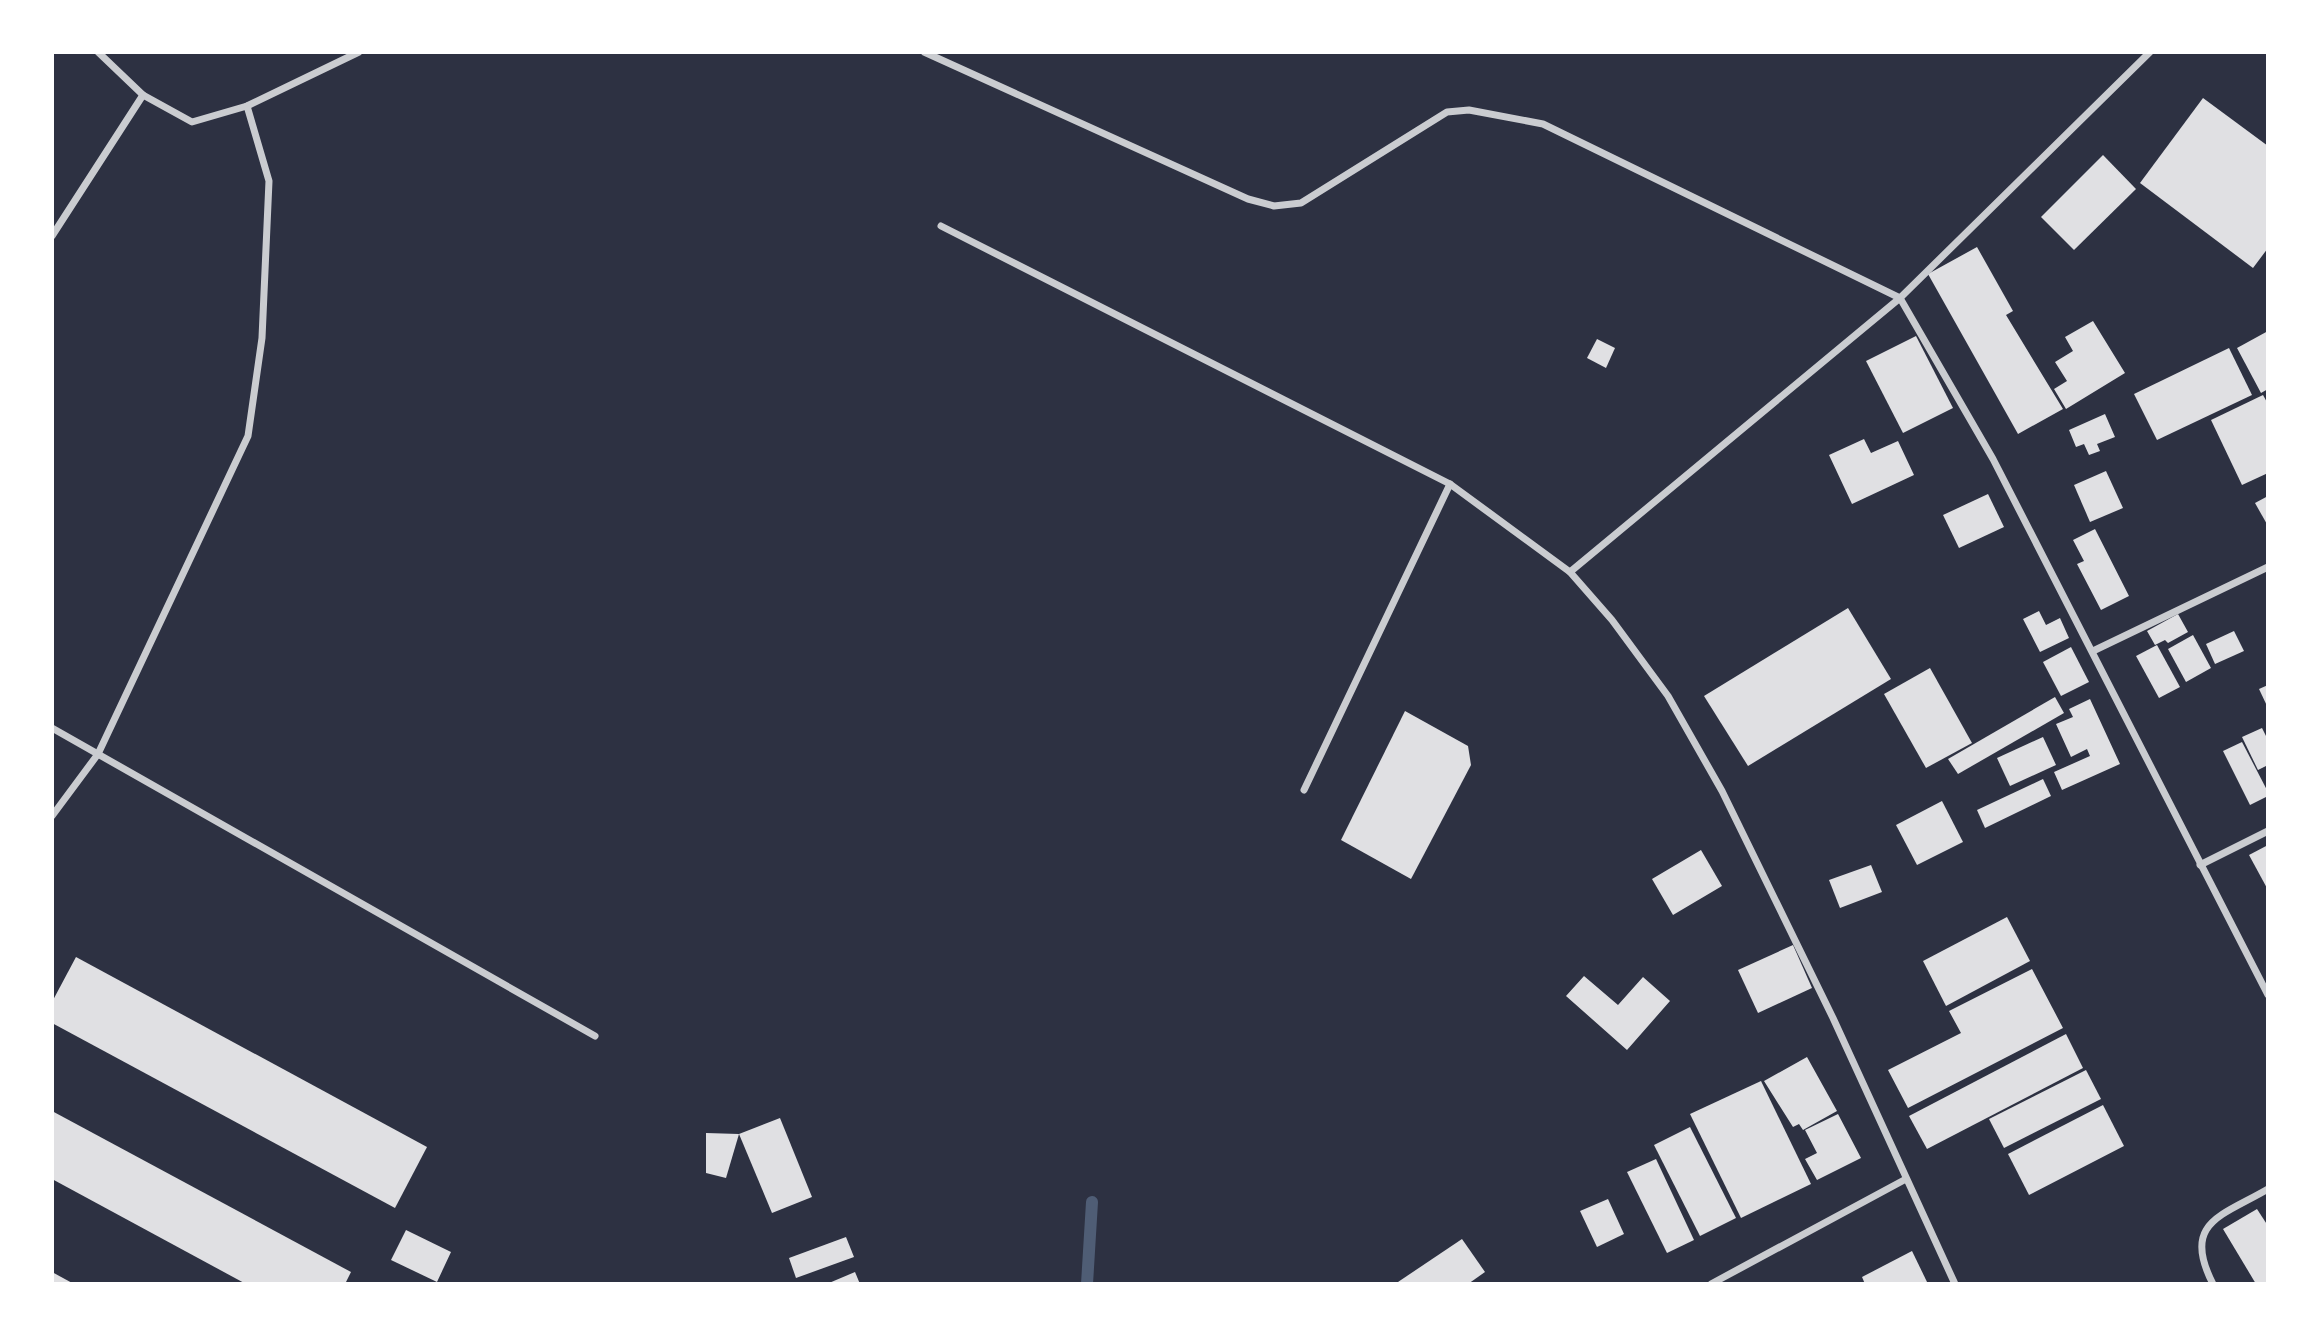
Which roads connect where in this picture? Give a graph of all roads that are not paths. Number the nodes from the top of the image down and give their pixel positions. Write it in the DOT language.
graph roads {
  1 [pos="97,52"];
  2 [pos="359,52"];
  3 [pos="924,52"];
  4 [pos="2150,52"];
  5 [pos="143,95"];
  6 [pos="247,106"];
  7 [pos="942,226"];
  8 [pos="52,236"];
  9 [pos="1900,298"];
  10 [pos="1450,484"];
  11 [pos="2267,566"];
  12 [pos="1570,572"];
  13 [pos="2093,651"];
  14 [pos="52,727"];
  15 [pos="98,754"];
  16 [pos="1304,790"];
  17 [pos="52,816"];
  18 [pos="2267,831"];
  19 [pos="2200,865"];
  20 [pos="2267,995"];
  21 [pos="596,1037"];
  22 [pos="1906,1179"];
  23 [pos="2267,1189"];
  24 [pos="1711,1283"];
  25 [pos="1955,1283"];
  26 [pos="2213,1283"];
  1 -- 5 [label="street"];
  2 -- 6 [label="street"];
  3 -- 9 [label="street"];
  4 -- 9 [label="street"];
  5 -- 6 [label="street"];
  5 -- 8 [label="street"];
  6 -- 15 [label="street"];
  7 -- 10 [label="street"];
  9 -- 12 [label="street"];
  9 -- 13 [label="street"];
  10 -- 12 [label="street"];
  10 -- 16 [label="street"];
  11 -- 13 [label="street"];
  12 -- 22 [label="street"];
  13 -- 19 [label="street"];
  14 -- 15 [label="street"];
  15 -- 17 [label="street"];
  15 -- 21 [label="street"];
  18 -- 19 [label="street"];
  19 -- 20 [label="street"];
  22 -- 24 [label="street"];
  22 -- 25 [label="street"];
  23 -- 26 [label="street"];
}
